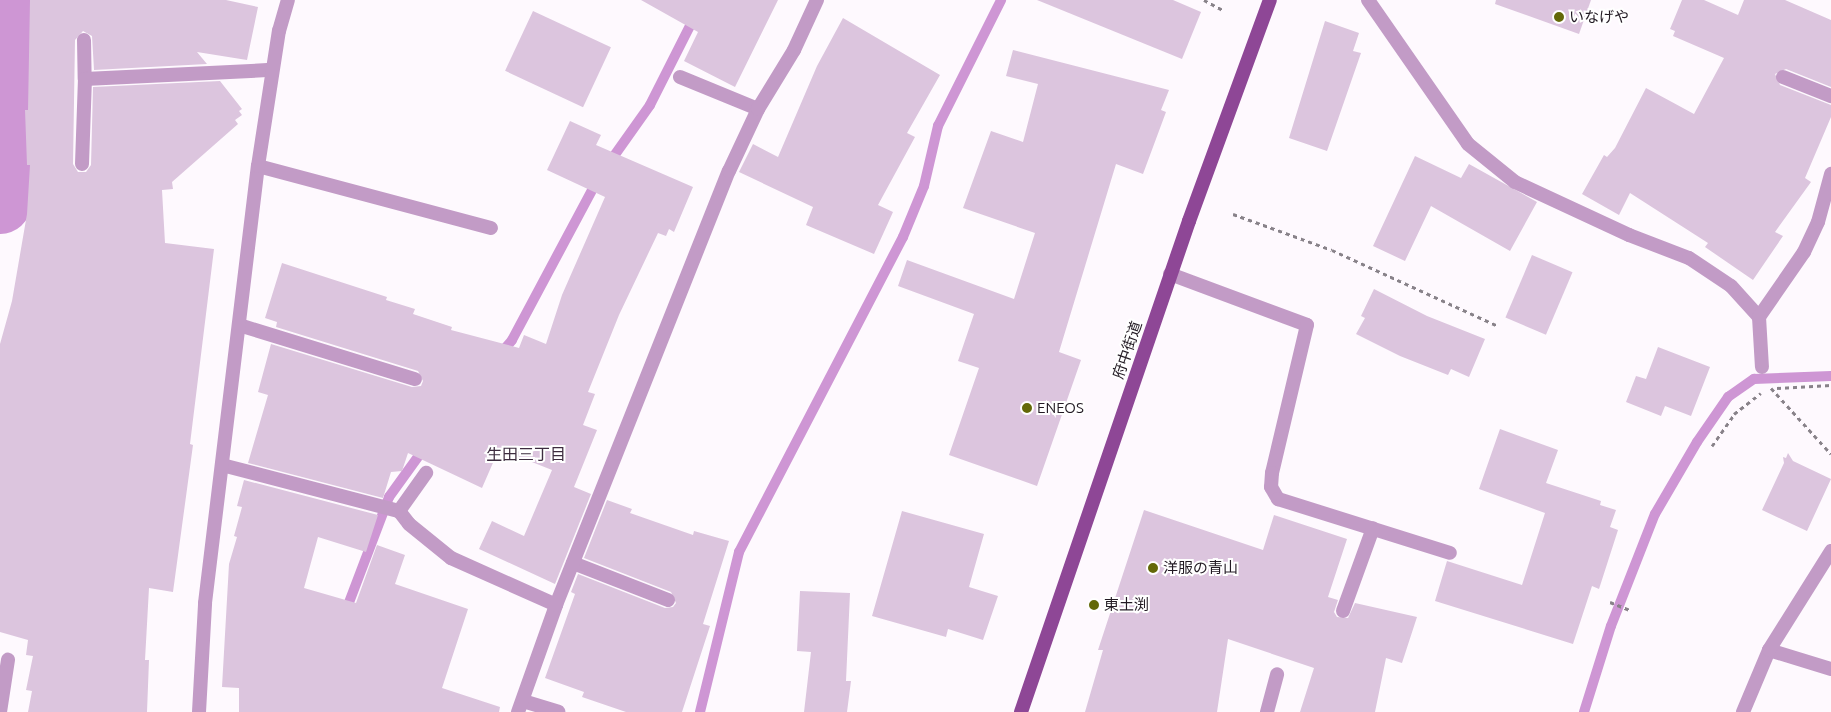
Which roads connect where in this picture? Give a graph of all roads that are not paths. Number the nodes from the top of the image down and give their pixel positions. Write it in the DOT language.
graph roads {
  1 [pos="288,0"];
  2 [pos="817,0"];
  3 [pos="1270,0"];
  4 [pos="1368,0"];
  5 [pos="84,40"];
  6 [pos="272,70"];
  7 [pos="680,77"];
  8 [pos="1783,77"];
  9 [pos="85,79"];
  10 [pos="1831,96"];
  11 [pos="758,109"];
  12 [pos="82,164"];
  13 [pos="258,166"];
  14 [pos="1831,174"];
  15 [pos="490,228"];
  16 [pos="1170,274"];
  17 [pos="1759,318"];
  18 [pos="239,325"];
  19 [pos="1762,367"];
  20 [pos="415,379"];
  21 [pos="222,465"];
  22 [pos="426,473"];
  23 [pos="399,511"];
  24 [pos="1373,528"];
  25 [pos="1831,551"];
  26 [pos="1450,553"];
  27 [pos="573,563"];
  28 [pos="668,600"];
  29 [pos="556,604"];
  30 [pos="1343,611"];
  31 [pos="1769,650"];
  32 [pos="8,660"];
  33 [pos="1831,669"];
  34 [pos="1277,674"];
  35 [pos="521,706"];
  36 [pos="0,712"];
  37 [pos="199,712"];
  38 [pos="558,712"];
  39 [pos="1022,712"];
  40 [pos="1267,712"];
  41 [pos="1743,712"];
  1 -- 6 [label="street"];
  2 -- 11 [label="street"];
  3 -- 16 [label="main road, 府中街道"];
  4 -- 17 [label="street"];
  5 -- 9 [label="street"];
  6 -- 9 [label="street"];
  6 -- 13 [label="street"];
  7 -- 11 [label="street"];
  8 -- 10 [label="street"];
  9 -- 12 [label="street"];
  11 -- 27 [label="street"];
  13 -- 15 [label="street"];
  13 -- 18 [label="street"];
  14 -- 17 [label="street"];
  16 -- 24 [label="street"];
  16 -- 39 [label="main road, 府中街道"];
  17 -- 19 [label="street"];
  18 -- 20 [label="street"];
  18 -- 21 [label="street"];
  21 -- 23 [label="street"];
  21 -- 37 [label="street"];
  22 -- 23 [label="street"];
  23 -- 29 [label="street"];
  24 -- 26 [label="street"];
  24 -- 30 [label="street"];
  25 -- 31 [label="street"];
  27 -- 28 [label="street"];
  27 -- 29 [label="street"];
  29 -- 35 [label="street"];
  31 -- 33 [label="street"];
  31 -- 41 [label="street"];
  32 -- 36 [label="street"];
  34 -- 40 [label="street"];
  35 -- 38 [label="street"];
}
